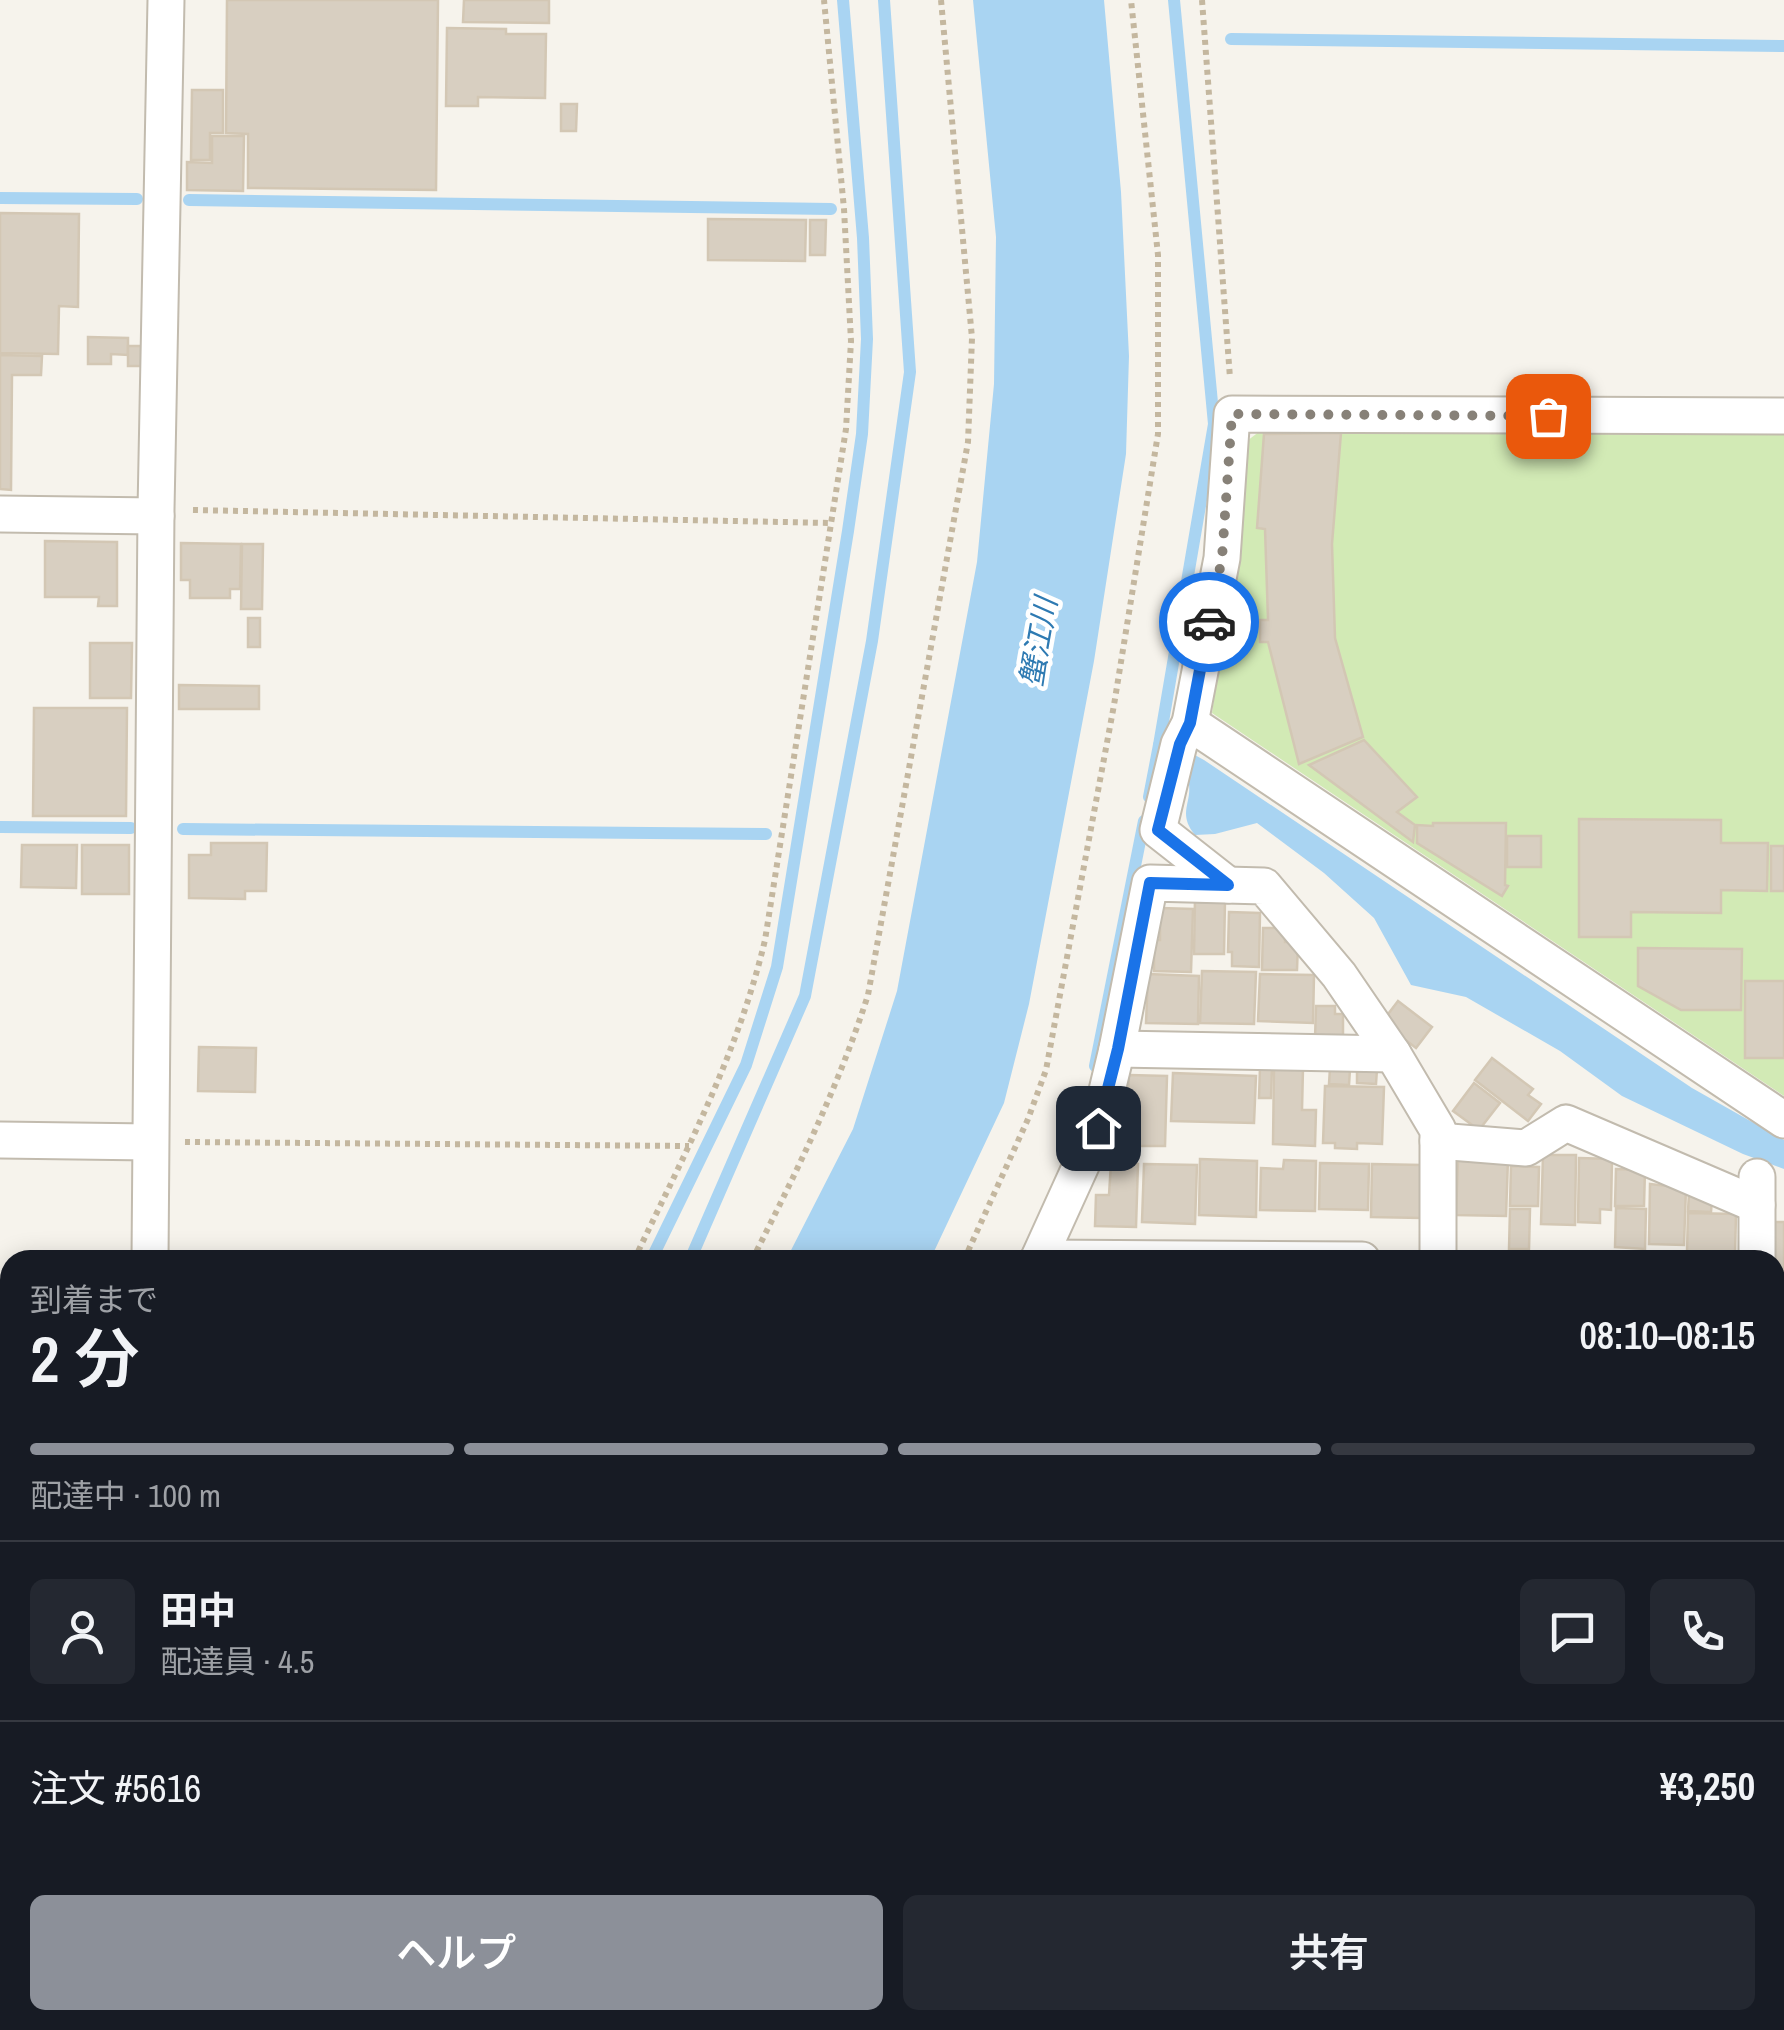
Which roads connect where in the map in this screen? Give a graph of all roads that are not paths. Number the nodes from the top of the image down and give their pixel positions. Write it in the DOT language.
graph roads {
  1 [pos="166,0"];
  2 [pos="1784,416"];
  3 [pos="156,513"];
  4 [pos="0,514"];
  5 [pos="1181,745"];
  6 [pos="1228,885"];
  7 [pos="1118,1049"];
  8 [pos="1393,1054"];
  9 [pos="1784,1120"];
  10 [pos="0,1140"];
  11 [pos="1438,1141"];
  12 [pos="150,1142"];
  13 [pos="150,1250"];
  14 [pos="1042,1250"];
  15 [pos="1438,1250"];
  16 [pos="1757,1250"];
  1 -- 3 [label="street"];
  2 -- 5 [label="street"];
  3 -- 4 [label="street"];
  3 -- 12 [label="street"];
  5 -- 6 [label="street"];
  5 -- 9 [label="street"];
  6 -- 7 [label="street"];
  6 -- 8 [label="street"];
  7 -- 8 [label="street"];
  7 -- 14 [label="street"];
  8 -- 11 [label="street"];
  10 -- 12 [label="street"];
  11 -- 15 [label="street"];
  11 -- 16 [label="street"];
  12 -- 13 [label="street"];
}
